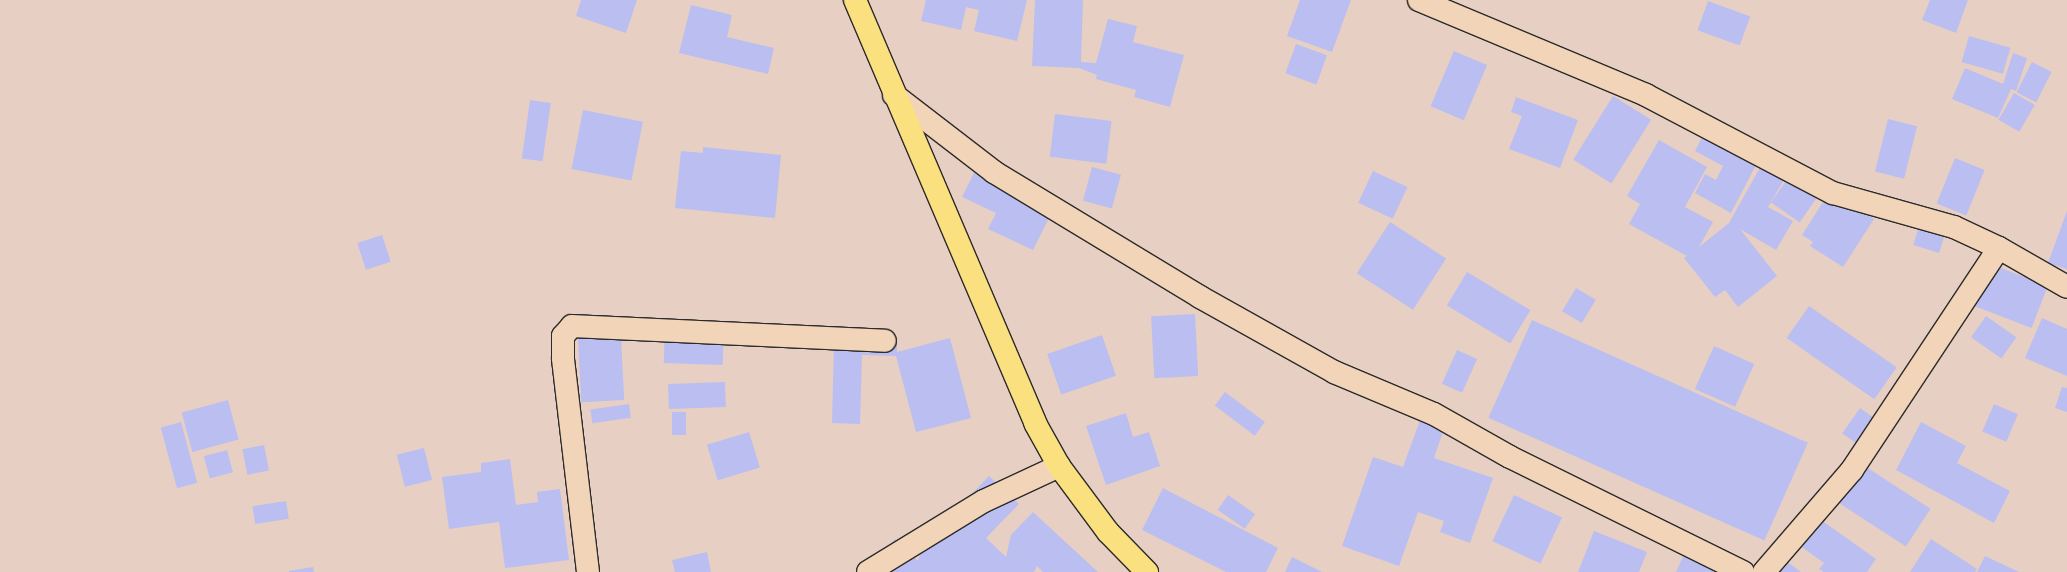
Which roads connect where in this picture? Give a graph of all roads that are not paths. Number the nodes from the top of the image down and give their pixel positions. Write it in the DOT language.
graph roads {
  1 [pos="855,0"];
  2 [pos="1419,0"];
  3 [pos="894,95"];
  4 [pos="1999,248"];
  5 [pos="2067,287"];
  6 [pos="884,341"];
  7 [pos="1059,466"];
  8 [pos="874,571"];
  9 [pos="588,572"];
  10 [pos="1147,572"];
  11 [pos="1743,572"];
  12 [pos="1764,572"];
  1 -- 3 [label="main road"];
  2 -- 4 [label="street"];
  3 -- 7 [label="main road"];
  3 -- 11 [label="street"];
  4 -- 5 [label="street"];
  4 -- 12 [label="street"];
  6 -- 9 [label="street"];
  7 -- 8 [label="street"];
  7 -- 10 [label="main road"];
}
